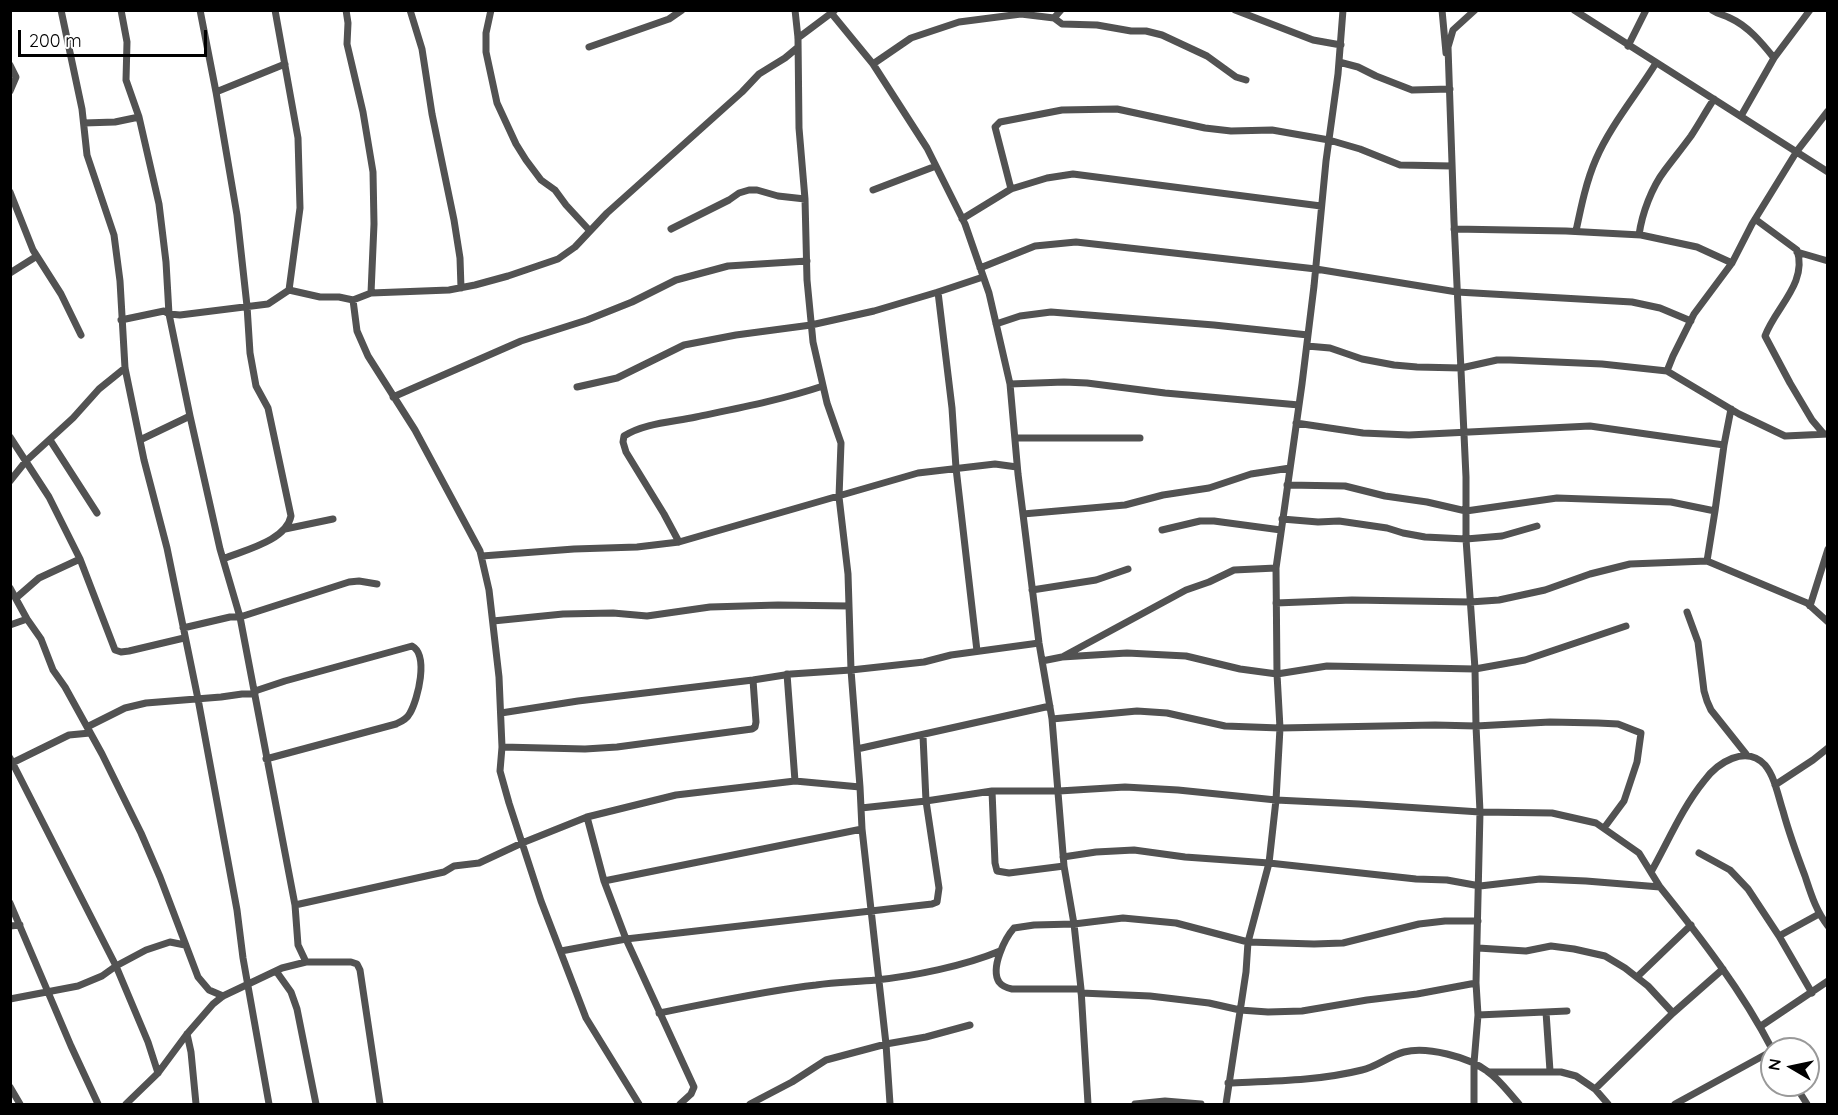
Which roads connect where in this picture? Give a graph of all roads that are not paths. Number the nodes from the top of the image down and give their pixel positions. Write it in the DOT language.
graph roads {
  1 [pos="61,10"];
  2 [pos="121,10"];
  3 [pos="200,10"];
  4 [pos="275,10"];
  5 [pos="346,10"];
  6 [pos="410,10"];
  7 [pos="491,10"];
  8 [pos="682,10"];
  9 [pos="795,10"];
  10 [pos="1061,10"];
  11 [pos="1235,10"];
  12 [pos="1343,10"];
  13 [pos="1442,10"];
  14 [pos="1475,10"];
  15 [pos="1574,10"];
  16 [pos="1646,10"];
  17 [pos="1712,10"];
  18 [pos="1810,10"];
  19 [pos="833,12"];
  20 [pos="1054,18"];
  21 [pos="798,38"];
  22 [pos="1341,45"];
  23 [pos="1628,45"];
  24 [pos="589,47"];
  25 [pos="797,48"];
  26 [pos="1774,58"];
  27 [pos="1449,60"];
  28 [pos="1339,62"];
  29 [pos="1656,63"];
  30 [pos="285,64"];
  31 [pos="873,64"];
  32 [pos="10,65"];
  33 [pos="1246,80"];
  34 [pos="1450,89"];
  35 [pos="10,92"];
  36 [pos="216,92"];
  37 [pos="1714,99"];
  38 [pos="1827,111"];
  39 [pos="1741,116"];
  40 [pos="140,117"];
  41 [pos="84,123"];
  42 [pos="1329,140"];
  43 [pos="1797,151"];
  44 [pos="936,166"];
  45 [pos="1452,166"];
  46 [pos="1827,172"];
  47 [pos="1011,189"];
  48 [pos="873,190"];
  49 [pos="10,192"];
  50 [pos="805,199"];
  51 [pos="1321,206"];
  52 [pos="962,219"];
  53 [pos="1755,219"];
  54 [pos="671,229"];
  55 [pos="1454,229"];
  56 [pos="590,231"];
  57 [pos="1576,231"];
  58 [pos="1640,235"];
  59 [pos="1797,252"];
  60 [pos="37,256"];
  61 [pos="807,261"];
  62 [pos="1827,261"];
  63 [pos="1732,263"];
  64 [pos="980,268"];
  65 [pos="1316,269"];
  66 [pos="10,273"];
  67 [pos="983,277"];
  68 [pos="461,288"];
  69 [pos="289,290"];
  70 [pos="938,292"];
  71 [pos="1457,292"];
  72 [pos="371,293"];
  73 [pos="353,300"];
  74 [pos="247,306"];
  75 [pos="169,314"];
  76 [pos="121,320"];
  77 [pos="1690,321"];
  78 [pos="996,324"];
  79 [pos="811,325"];
  80 [pos="81,335"];
  81 [pos="1308,335"];
  82 [pos="1307,346"];
  83 [pos="125,368"];
  84 [pos="1461,368"];
  85 [pos="1667,371"];
  86 [pos="1010,384"];
  87 [pos="823,386"];
  88 [pos="577,387"];
  89 [pos="393,397"];
  90 [pos="1299,405"];
  91 [pos="1731,409"];
  92 [pos="190,416"];
  93 [pos="1296,423"];
  94 [pos="1464,431"];
  95 [pos="1825,433"];
  96 [pos="10,437"];
  97 [pos="1015,438"];
  98 [pos="1140,438"];
  99 [pos="50,440"];
  100 [pos="140,440"];
  101 [pos="1724,445"];
  102 [pos="26,461"];
  103 [pos="1017,467"];
  104 [pos="956,468"];
  105 [pos="1290,468"];
  106 [pos="10,482"];
  107 [pos="1287,485"];
  108 [pos="839,497"];
  109 [pos="1466,511"];
  110 [pos="1715,512"];
  111 [pos="97,513"];
  112 [pos="1023,514"];
  113 [pos="333,519"];
  114 [pos="1282,519"];
  115 [pos="1537,526"];
  116 [pos="285,529"];
  117 [pos="1162,530"];
  118 [pos="1281,530"];
  119 [pos="1466,539"];
  120 [pos="679,542"];
  121 [pos="1827,549"];
  122 [pos="482,556"];
  123 [pos="80,559"];
  124 [pos="223,559"];
  125 [pos="1707,561"];
  126 [pos="1276,568"];
  127 [pos="1128,569"];
  128 [pos="377,584"];
  129 [pos="10,588"];
  130 [pos="1032,590"];
  131 [pos="16,598"];
  132 [pos="1470,602"];
  133 [pos="1276,603"];
  134 [pos="849,606"];
  135 [pos="1810,606"];
  136 [pos="1687,612"];
  137 [pos="240,617"];
  138 [pos="27,620"];
  139 [pos="493,621"];
  140 [pos="1827,622"];
  141 [pos="10,625"];
  142 [pos="1626,626"];
  143 [pos="183,628"];
  144 [pos="184,638"];
  145 [pos="1039,643"];
  146 [pos="977,651"];
  147 [pos="1062,657"];
  148 [pos="1042,661"];
  149 [pos="1476,669"];
  150 [pos="851,670"];
  151 [pos="787,674"];
  152 [pos="1277,674"];
  153 [pos="753,680"];
  154 [pos="255,693"];
  155 [pos="198,699"];
  156 [pos="1050,706"];
  157 [pos="501,713"];
  158 [pos="1052,719"];
  159 [pos="1476,726"];
  160 [pos="1280,728"];
  161 [pos="88,730"];
  162 [pos="923,736"];
  163 [pos="502,747"];
  164 [pos="1827,748"];
  165 [pos="857,749"];
  166 [pos="1746,754"];
  167 [pos="266,759"];
  168 [pos="11,761"];
  169 [pos="795,781"];
  170 [pos="1775,785"];
  171 [pos="860,787"];
  172 [pos="992,791"];
  173 [pos="1059,791"];
  174 [pos="1276,800"];
  175 [pos="926,801"];
  176 [pos="861,808"];
  177 [pos="1480,812"];
  178 [pos="587,817"];
  179 [pos="1604,828"];
  180 [pos="862,829"];
  181 [pos="522,843"];
  182 [pos="1699,853"];
  183 [pos="1063,857"];
  184 [pos="1269,863"];
  185 [pos="1064,866"];
  186 [pos="1651,872"];
  187 [pos="604,880"];
  188 [pos="1480,886"];
  189 [pos="1660,886"];
  190 [pos="10,903"];
  191 [pos="295,905"];
  192 [pos="871,912"];
  193 [pos="1824,918"];
  194 [pos="1478,921"];
  195 [pos="1074,924"];
  196 [pos="20,925"];
  197 [pos="10,926"];
  198 [pos="1691,926"];
  199 [pos="1779,936"];
  200 [pos="626,939"];
  201 [pos="1248,942"];
  202 [pos="186,945"];
  203 [pos="1478,948"];
  204 [pos="561,951"];
  205 [pos="1000,951"];
  206 [pos="306,962"];
  207 [pos="116,966"];
  208 [pos="1723,969"];
  209 [pos="276,970"];
  210 [pos="1637,977"];
  211 [pos="878,980"];
  212 [pos="1827,981"];
  213 [pos="249,983"];
  214 [pos="1476,983"];
  215 [pos="208,990"];
  216 [pos="1081,991"];
  217 [pos="50,992"];
  218 [pos="1812,993"];
  219 [pos="223,996"];
  220 [pos="10,999"];
  221 [pos="213,1004"];
  222 [pos="1240,1010"];
  223 [pos="1567,1011"];
  224 [pos="1546,1012"];
  225 [pos="659,1013"];
  226 [pos="1673,1013"];
  227 [pos="1478,1015"];
  228 [pos="970,1025"];
  229 [pos="1761,1026"];
  230 [pos="187,1034"];
  231 [pos="1766,1037"];
  232 [pos="886,1044"];
  233 [pos="175,1052"];
  234 [pos="191,1052"];
  235 [pos="1760,1057"];
  236 [pos="1474,1063"];
  237 [pos="1550,1071"];
  238 [pos="1489,1072"];
  239 [pos="158,1073"];
  240 [pos="1228,1083"];
  241 [pos="10,1087"];
  242 [pos="1595,1089"];
  243 [pos="20,1104"];
  244 [pos="98,1104"];
  245 [pos="126,1104"];
  246 [pos="196,1104"];
  247 [pos="269,1104"];
  248 [pos="316,1104"];
  249 [pos="380,1104"];
  250 [pos="639,1104"];
  251 [pos="680,1104"];
  252 [pos="750,1104"];
  253 [pos="890,1104"];
  254 [pos="1088,1104"];
  255 [pos="1135,1104"];
  256 [pos="1201,1104"];
  257 [pos="1226,1104"];
  258 [pos="1474,1104"];
  259 [pos="1519,1104"];
  260 [pos="1608,1104"];
  261 [pos="1675,1104"];
  1 -- 41 [label="street"];
  2 -- 40 [label="street"];
  3 -- 36 [label="street"];
  4 -- 30 [label="street"];
  5 -- 72 [label="street"];
  6 -- 68 [label="street"];
  7 -- 56 [label="street"];
  8 -- 24 [label="street"];
  9 -- 21 [label="street"];
  10 -- 20 [label="street"];
  11 -- 22 [label="street"];
  12 -- 22 [label="street"];
  13 -- 27 [label="street"];
  14 -- 27 [label="street"];
  15 -- 23 [label="street"];
  16 -- 23 [label="street"];
  17 -- 26 [label="street"];
  18 -- 26 [label="street"];
  19 -- 21 [label="street"];
  19 -- 31 [label="street"];
  20 -- 31 [label="street"];
  20 -- 33 [label="street"];
  21 -- 25 [label="street"];
  22 -- 28 [label="street"];
  23 -- 29 [label="street"];
  25 -- 50 [label="street"];
  25 -- 56 [label="street"];
  26 -- 39 [label="street"];
  27 -- 34 [label="street"];
  28 -- 34 [label="street"];
  28 -- 42 [label="street"];
  29 -- 37 [label="street"];
  29 -- 57 [label="street"];
  30 -- 36 [label="street"];
  30 -- 69 [label="street"];
  31 -- 44 [label="street"];
  32 -- 35 [label="street"];
  34 -- 45 [label="street"];
  36 -- 74 [label="street"];
  37 -- 39 [label="street"];
  37 -- 58 [label="street"];
  38 -- 43 [label="street"];
  39 -- 43 [label="street"];
  40 -- 41 [label="street"];
  40 -- 75 [label="street"];
  41 -- 76 [label="street"];
  42 -- 45 [label="street"];
  42 -- 47 [label="street"];
  42 -- 51 [label="street"];
  43 -- 46 [label="street"];
  43 -- 53 [label="street"];
  44 -- 48 [label="street"];
  44 -- 52 [label="street"];
  45 -- 55 [label="street"];
  47 -- 51 [label="street"];
  47 -- 52 [label="street"];
  49 -- 60 [label="street"];
  50 -- 54 [label="street"];
  50 -- 61 [label="street"];
  51 -- 65 [label="street"];
  52 -- 64 [label="street"];
  53 -- 59 [label="street"];
  53 -- 63 [label="street"];
  55 -- 57 [label="street"];
  55 -- 71 [label="street"];
  56 -- 68 [label="street"];
  57 -- 58 [label="street"];
  58 -- 63 [label="street"];
  59 -- 62 [label="street"];
  59 -- 95 [label="street"];
  60 -- 66 [label="street"];
  60 -- 80 [label="street"];
  61 -- 79 [label="street"];
  61 -- 89 [label="street"];
  63 -- 77 [label="street"];
  64 -- 65 [label="street"];
  64 -- 67 [label="street"];
  65 -- 71 [label="street"];
  65 -- 81 [label="street"];
  67 -- 70 [label="street"];
  67 -- 78 [label="street"];
  68 -- 72 [label="street"];
  69 -- 73 [label="street"];
  69 -- 74 [label="street"];
  70 -- 79 [label="street"];
  70 -- 104 [label="street"];
  71 -- 77 [label="street"];
  71 -- 84 [label="street"];
  72 -- 73 [label="street"];
  73 -- 89 [label="street"];
  74 -- 75 [label="street"];
  74 -- 116 [label="street"];
  75 -- 76 [label="street"];
  75 -- 92 [label="street"];
  76 -- 83 [label="street"];
  77 -- 85 [label="street"];
  78 -- 81 [label="street"];
  78 -- 86 [label="street"];
  79 -- 87 [label="street"];
  79 -- 88 [label="street"];
  81 -- 82 [label="street"];
  82 -- 84 [label="street"];
  82 -- 90 [label="street"];
  83 -- 99 [label="street"];
  83 -- 100 [label="street"];
  84 -- 85 [label="street"];
  84 -- 94 [label="street"];
  85 -- 91 [label="street"];
  86 -- 90 [label="street"];
  86 -- 97 [label="street"];
  87 -- 108 [label="street"];
  87 -- 120 [label="street"];
  89 -- 122 [label="street"];
  90 -- 93 [label="street"];
  91 -- 95 [label="street"];
  91 -- 101 [label="street"];
  92 -- 100 [label="street"];
  92 -- 124 [label="street"];
  93 -- 94 [label="street"];
  93 -- 105 [label="street"];
  94 -- 101 [label="street"];
  94 -- 109 [label="street"];
  96 -- 102 [label="street"];
  97 -- 98 [label="street"];
  97 -- 103 [label="street"];
  99 -- 102 [label="street"];
  99 -- 111 [label="street"];
  100 -- 143 [label="street"];
  101 -- 110 [label="street"];
  102 -- 106 [label="street"];
  102 -- 123 [label="street"];
  103 -- 104 [label="street"];
  103 -- 112 [label="street"];
  104 -- 108 [label="street"];
  104 -- 146 [label="street"];
  105 -- 107 [label="street"];
  105 -- 112 [label="street"];
  107 -- 109 [label="street"];
  107 -- 114 [label="street"];
  108 -- 120 [label="street"];
  108 -- 134 [label="street"];
  109 -- 110 [label="street"];
  109 -- 119 [label="street"];
  110 -- 125 [label="street"];
  112 -- 130 [label="street"];
  113 -- 116 [label="street"];
  114 -- 118 [label="street"];
  114 -- 119 [label="street"];
  115 -- 119 [label="street"];
  116 -- 124 [label="street"];
  117 -- 118 [label="street"];
  118 -- 126 [label="street"];
  119 -- 132 [label="street"];
  120 -- 122 [label="street"];
  121 -- 135 [label="street"];
  122 -- 139 [label="street"];
  123 -- 131 [label="street"];
  123 -- 144 [label="street"];
  124 -- 137 [label="street"];
  125 -- 132 [label="street"];
  125 -- 135 [label="street"];
  126 -- 133 [label="street"];
  126 -- 147 [label="street"];
  127 -- 130 [label="street"];
  128 -- 137 [label="street"];
  129 -- 131 [label="street"];
  130 -- 145 [label="street"];
  131 -- 138 [label="street"];
  132 -- 133 [label="street"];
  132 -- 149 [label="street"];
  133 -- 152 [label="street"];
  134 -- 139 [label="street"];
  134 -- 150 [label="street"];
  135 -- 140 [label="street"];
  136 -- 166 [label="street"];
  137 -- 143 [label="street"];
  137 -- 154 [label="street"];
  138 -- 141 [label="street"];
  138 -- 161 [label="street"];
  139 -- 157 [label="street"];
  142 -- 149 [label="street"];
  143 -- 144 [label="street"];
  144 -- 155 [label="street"];
  145 -- 146 [label="street"];
  145 -- 148 [label="street"];
  146 -- 150 [label="street"];
  147 -- 148 [label="street"];
  147 -- 152 [label="street"];
  148 -- 156 [label="street"];
  149 -- 152 [label="street"];
  149 -- 159 [label="street"];
  150 -- 151 [label="street"];
  150 -- 165 [label="street"];
  151 -- 153 [label="street"];
  151 -- 169 [label="street"];
  152 -- 160 [label="street"];
  153 -- 157 [label="street"];
  153 -- 163 [label="street"];
  154 -- 155 [label="street"];
  154 -- 167 [label="street"];
  154 -- 167 [label="street"];
  155 -- 161 [label="street"];
  155 -- 213 [label="street"];
  156 -- 158 [label="street"];
  156 -- 162 [label="street"];
  157 -- 163 [label="street"];
  158 -- 160 [label="street"];
  158 -- 173 [label="street"];
  159 -- 160 [label="street"];
  159 -- 177 [label="street"];
  159 -- 179 [label="street"];
  160 -- 174 [label="street"];
  161 -- 168 [label="street"];
  161 -- 202 [label="street"];
  162 -- 165 [label="street"];
  162 -- 175 [label="street"];
  163 -- 181 [label="street"];
  164 -- 170 [label="street"];
  165 -- 171 [label="street"];
  166 -- 170 [label="street"];
  166 -- 186 [label="street"];
  167 -- 191 [label="street"];
  168 -- 207 [label="street"];
  169 -- 171 [label="street"];
  169 -- 178 [label="street"];
  170 -- 193 [label="street"];
  171 -- 176 [label="street"];
  172 -- 173 [label="street"];
  172 -- 175 [label="street"];
  172 -- 185 [label="street"];
  173 -- 174 [label="street"];
  173 -- 183 [label="street"];
  174 -- 177 [label="street"];
  174 -- 184 [label="street"];
  175 -- 176 [label="street"];
  175 -- 192 [label="street"];
  176 -- 180 [label="street"];
  177 -- 179 [label="street"];
  177 -- 188 [label="street"];
  178 -- 181 [label="street"];
  178 -- 187 [label="street"];
  179 -- 186 [label="street"];
  180 -- 187 [label="street"];
  180 -- 192 [label="street"];
  181 -- 191 [label="street"];
  181 -- 204 [label="street"];
  182 -- 199 [label="street"];
  183 -- 184 [label="street"];
  183 -- 185 [label="street"];
  184 -- 188 [label="street"];
  184 -- 201 [label="street"];
  185 -- 195 [label="street"];
  186 -- 189 [label="street"];
  187 -- 200 [label="street"];
  188 -- 189 [label="street"];
  188 -- 194 [label="street"];
  189 -- 198 [label="street"];
  190 -- 196 [label="street"];
  191 -- 206 [label="street"];
  192 -- 200 [label="street"];
  192 -- 211 [label="street"];
  193 -- 199 [label="street"];
  194 -- 201 [label="street"];
  194 -- 203 [label="street"];
  195 -- 201 [label="street"];
  195 -- 205 [label="street"];
  195 -- 216 [label="street"];
  196 -- 197 [label="street"];
  196 -- 217 [label="street"];
  198 -- 208 [label="street"];
  198 -- 210 [label="street"];
  199 -- 218 [label="street"];
  200 -- 204 [label="street"];
  200 -- 225 [label="street"];
  201 -- 222 [label="street"];
  202 -- 207 [label="street"];
  202 -- 215 [label="street"];
  203 -- 210 [label="street"];
  203 -- 214 [label="street"];
  204 -- 250 [label="street"];
  205 -- 211 [label="street"];
  205 -- 216 [label="street"];
  206 -- 209 [label="street"];
  206 -- 249 [label="street"];
  207 -- 217 [label="street"];
  207 -- 239 [label="street"];
  208 -- 226 [label="street"];
  208 -- 229 [label="street"];
  209 -- 213 [label="street"];
  209 -- 248 [label="street"];
  210 -- 226 [label="street"];
  211 -- 225 [label="street"];
  211 -- 232 [label="street"];
  212 -- 218 [label="street"];
  213 -- 219 [label="street"];
  213 -- 247 [label="street"];
  214 -- 222 [label="street"];
  214 -- 227 [label="street"];
  215 -- 219 [label="street"];
  215 -- 221 [label="street"];
  216 -- 222 [label="street"];
  216 -- 254 [label="street"];
  217 -- 220 [label="street"];
  217 -- 244 [label="street"];
  218 -- 229 [label="street"];
  219 -- 221 [label="street"];
  221 -- 230 [label="street"];
  222 -- 240 [label="street"];
  223 -- 224 [label="street"];
  224 -- 227 [label="street"];
  224 -- 237 [label="street"];
  225 -- 251 [label="street"];
  226 -- 242 [label="street"];
  227 -- 236 [label="street"];
  228 -- 232 [label="street"];
  229 -- 231 [label="street"];
  230 -- 233 [label="street"];
  230 -- 234 [label="street"];
  232 -- 252 [label="street"];
  232 -- 253 [label="street"];
  233 -- 234 [label="street"];
  233 -- 239 [label="street"];
  234 -- 246 [label="street"];
  235 -- 261 [label="street"];
  236 -- 238 [label="street"];
  236 -- 240 [label="street"];
  236 -- 258 [label="street"];
  237 -- 238 [label="street"];
  237 -- 242 [label="street"];
  238 -- 259 [label="street"];
  239 -- 245 [label="street"];
  240 -- 257 [label="street"];
  241 -- 243 [label="street"];
  242 -- 260 [label="street"];
  255 -- 256 [label="street"];
}
